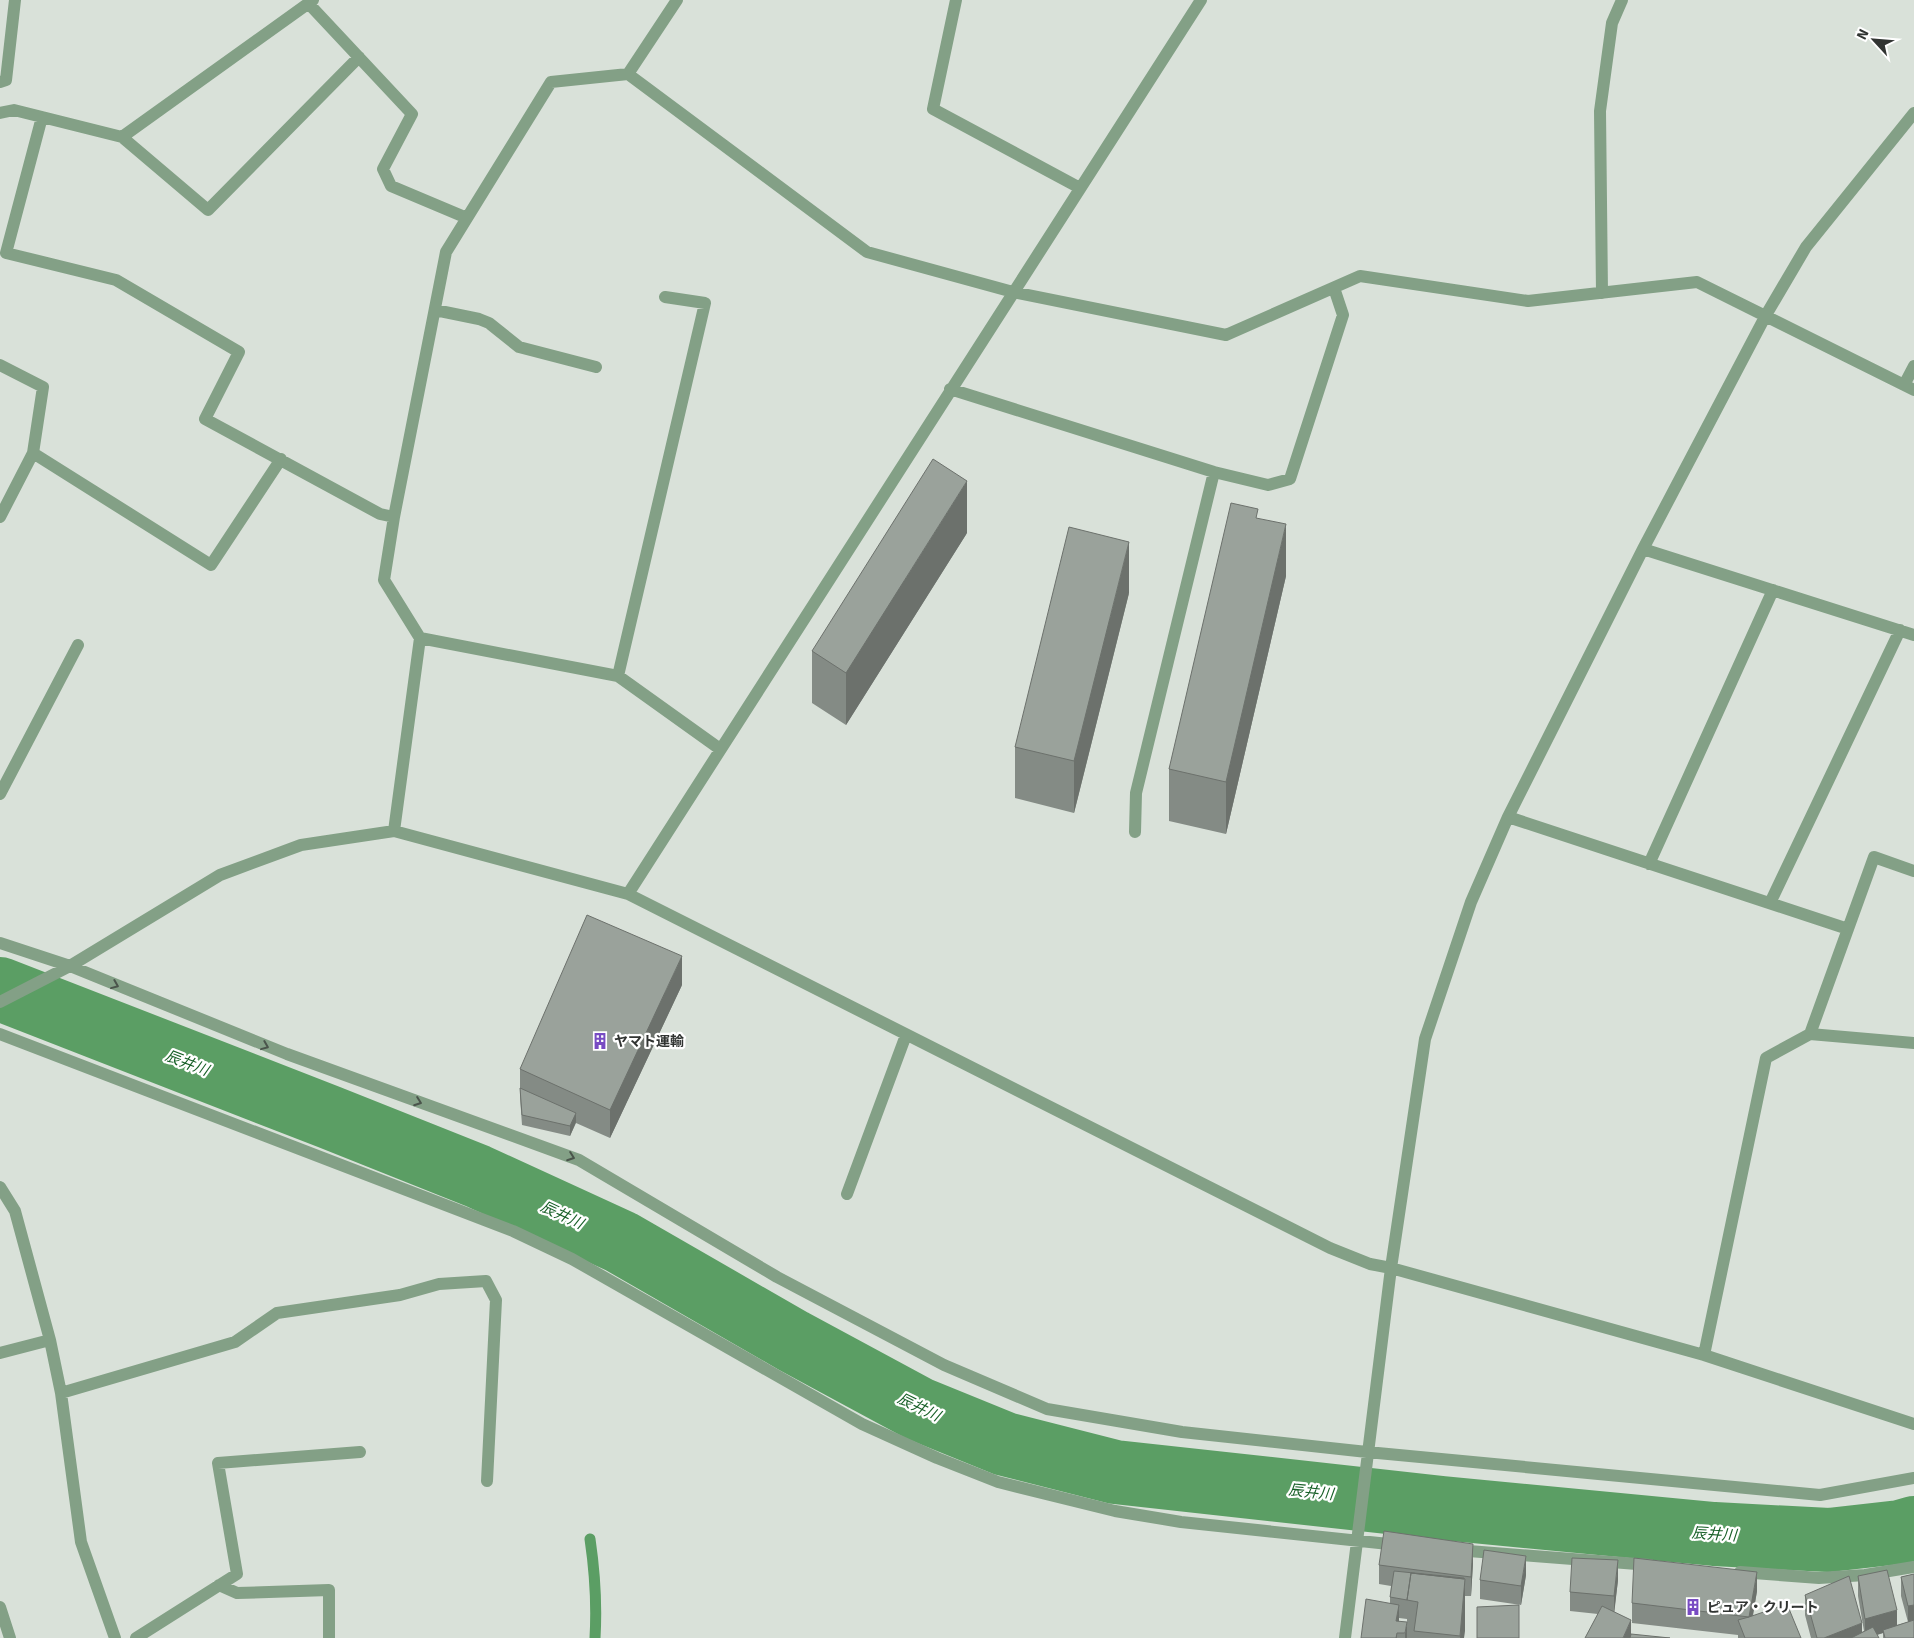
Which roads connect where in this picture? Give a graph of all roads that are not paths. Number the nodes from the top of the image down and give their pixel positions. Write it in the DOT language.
graph roads {
  1 [pos="15,0"];
  2 [pos="677,0"];
  3 [pos="956,0"];
  4 [pos="1201,0"];
  5 [pos="1622,0"];
  6 [pos="311,2"];
  7 [pos="359,57"];
  8 [pos="628,74"];
  9 [pos="0,82"];
  10 [pos="0,113"];
  11 [pos="1914,113"];
  12 [pos="42,117"];
  13 [pos="122,137"];
  14 [pos="1080,188"];
  15 [pos="467,218"];
  16 [pos="1334,288"];
  17 [pos="1013,292"];
  18 [pos="1602,293"];
  19 [pos="665,297"];
  20 [pos="435,310"];
  21 [pos="1766,315"];
  22 [pos="0,365"];
  23 [pos="1914,366"];
  24 [pos="596,367"];
  25 [pos="1909,387"];
  26 [pos="950,389"];
  27 [pos="33,452"];
  28 [pos="281,459"];
  29 [pos="1214,472"];
  30 [pos="0,517"];
  31 [pos="394,517"];
  32 [pos="1644,549"];
  33 [pos="1774,590"];
  34 [pos="1900,630"];
  35 [pos="1914,635"];
  36 [pos="420,638"];
  37 [pos="78,645"];
  38 [pos="618,676"];
  39 [pos="720,749"];
  40 [pos="0,794"];
  41 [pos="1508,817"];
  42 [pos="394,831"];
  43 [pos="1135,832"];
  44 [pos="1649,864"];
  45 [pos="1914,871"];
  46 [pos="628,894"];
  47 [pos="1770,904"];
  48 [pos="1848,929"];
  49 [pos="0,944"];
  50 [pos="70,966"];
  51 [pos="0,1002"];
  52 [pos="0,1034"];
  53 [pos="1810,1034"];
  54 [pos="906,1035"];
  55 [pos="1914,1042"];
  56 [pos="0,1187"];
  57 [pos="847,1194"];
  58 [pos="1391,1268"];
  59 [pos="50,1340"];
  60 [pos="0,1353"];
  61 [pos="1704,1355"];
  62 [pos="61,1393"];
  63 [pos="1914,1424"];
  64 [pos="360,1452"];
  65 [pos="1366,1458"];
  66 [pos="1914,1478"];
  67 [pos="487,1481"];
  68 [pos="1357,1536"];
  69 [pos="1406,1546"];
  70 [pos="1445,1549"];
  71 [pos="1662,1566"];
  72 [pos="1914,1567"];
  73 [pos="1731,1571"];
  74 [pos="219,1585"];
  75 [pos="0,1607"];
  76 [pos="10,1638"];
  77 [pos="115,1638"];
  78 [pos="136,1638"];
  79 [pos="329,1638"];
  80 [pos="1345,1638"];
  1 -- 9 [label="street"];
  2 -- 8 [label="street"];
  3 -- 14 [label="street"];
  4 -- 14 [label="street"];
  5 -- 18 [label="street"];
  6 -- 7 [label="street"];
  6 -- 13 [label="street"];
  7 -- 13 [label="street"];
  7 -- 15 [label="street"];
  8 -- 15 [label="street"];
  8 -- 17 [label="street"];
  10 -- 12 [label="street"];
  11 -- 21 [label="street"];
  12 -- 13 [label="street"];
  12 -- 28 [label="street"];
  14 -- 17 [label="street"];
  15 -- 20 [label="street"];
  16 -- 17 [label="street"];
  16 -- 18 [label="street"];
  16 -- 29 [label="street"];
  17 -- 26 [label="street"];
  18 -- 21 [label="street"];
  19 -- 38 [label="street"];
  20 -- 24 [label="street"];
  20 -- 31 [label="street"];
  21 -- 25 [label="street"];
  21 -- 32 [label="street"];
  22 -- 27 [label="street"];
  23 -- 25 [label="street"];
  26 -- 29 [label="street"];
  26 -- 39 [label="street"];
  27 -- 28 [label="street"];
  27 -- 30 [label="street"];
  28 -- 31 [label="street"];
  29 -- 43 [label="street"];
  31 -- 36 [label="street"];
  32 -- 33 [label="street"];
  32 -- 41 [label="street"];
  33 -- 34 [label="street"];
  33 -- 44 [label="street"];
  34 -- 35 [label="street"];
  34 -- 47 [label="street"];
  36 -- 38 [label="street"];
  36 -- 42 [label="street"];
  37 -- 40 [label="street"];
  38 -- 39 [label="street"];
  39 -- 46 [label="street"];
  41 -- 44 [label="street"];
  41 -- 58 [label="street"];
  42 -- 46 [label="street"];
  42 -- 50 [label="street"];
  44 -- 47 [label="street"];
  45 -- 48 [label="street"];
  46 -- 54 [label="street"];
  47 -- 48 [label="street"];
  48 -- 53 [label="street"];
  49 -- 50 [label="street"];
  50 -- 51 [label="street"];
  50 -- 65 [label="street, one-way"];
  52 -- 68 [label="street"];
  53 -- 55 [label="street"];
  53 -- 61 [label="street"];
  54 -- 57 [label="street"];
  54 -- 58 [label="street"];
  56 -- 59 [label="street"];
  58 -- 61 [label="street"];
  58 -- 65 [label="street"];
  59 -- 60 [label="street"];
  59 -- 62 [label="street"];
  61 -- 63 [label="street"];
  62 -- 67 [label="street"];
  62 -- 77 [label="street"];
  64 -- 74 [label="street"];
  65 -- 66 [label="street"];
  65 -- 68 [label="street"];
  68 -- 69 [label="street"];
  68 -- 80 [label="street"];
  70 -- 71 [label="street"];
  72 -- 73 [label="street"];
  74 -- 78 [label="street"];
  74 -- 79 [label="street"];
  75 -- 76 [label="street"];
}
